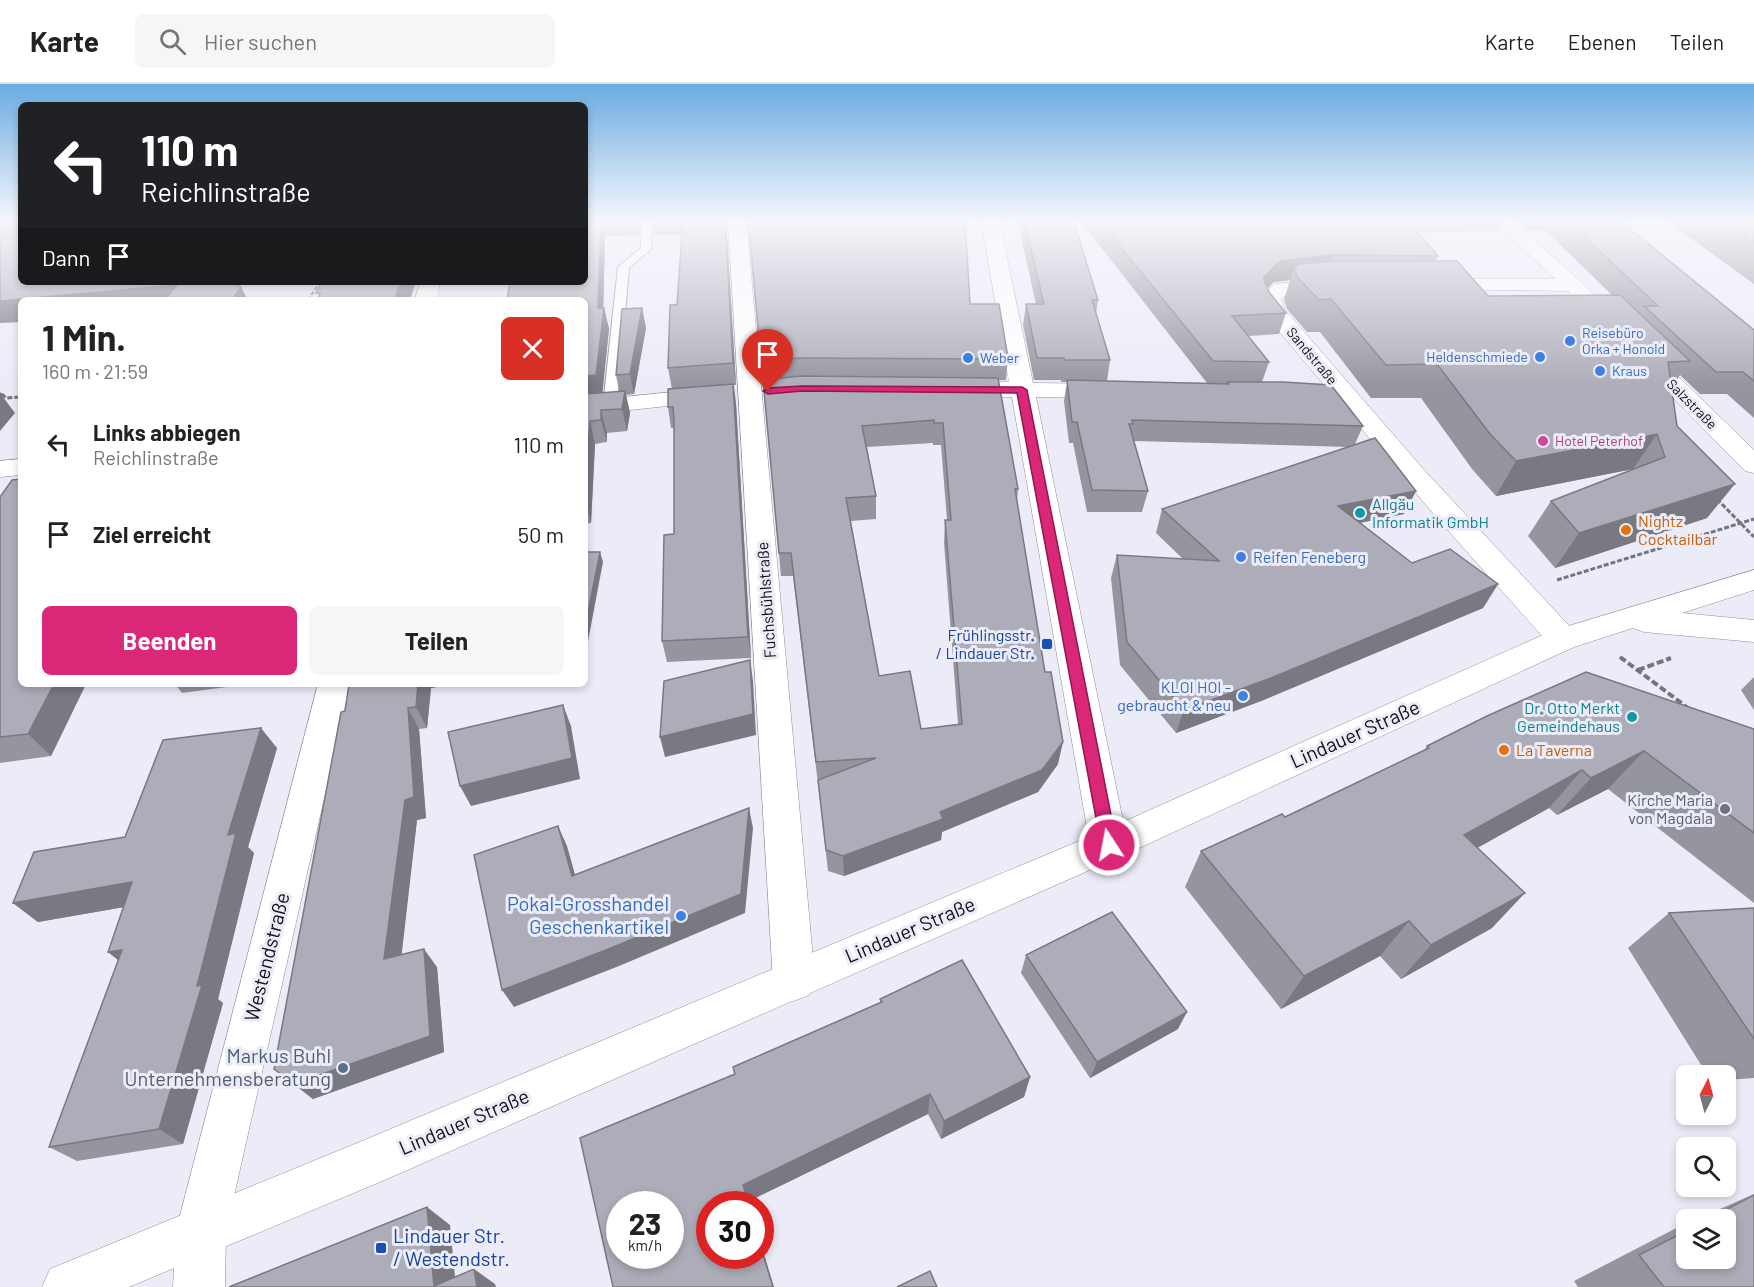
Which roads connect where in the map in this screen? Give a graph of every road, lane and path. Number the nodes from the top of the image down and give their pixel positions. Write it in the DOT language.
graph roads {
  1 [pos="623,275"];
  2 [pos="745,275"];
  3 [pos="1001,275"];
  4 [pos="1562,275"];
  5 [pos="1347,284"];
  6 [pos="1416,285"];
  7 [pos="1573,285"];
  8 [pos="929,389"];
  9 [pos="1022,390"];
  10 [pos="761,391"];
  11 [pos="1129,391"];
  12 [pos="0,393"];
  13 [pos="1273,393"];
  14 [pos="1345,394"];
  15 [pos="18,397"];
  16 [pos="610,405"];
  17 [pos="588,408"];
  18 [pos="1754,465"];
  19 [pos="18,467"];
  20 [pos="0,470"];
  21 [pos="1710,493"];
  22 [pos="1754,519"];
  23 [pos="1739,522"];
  24 [pos="1754,537"];
  25 [pos="1754,580"];
  26 [pos="1518,592"];
  27 [pos="1624,619"];
  28 [pos="1754,631"];
  29 [pos="1574,635"];
  30 [pos="333,687"];
  31 [pos="1689,708"];
  32 [pos="1109,845"];
  33 [pos="794,981"];
  34 [pos="201,1231"];
  35 [pos="68,1287"];
  36 [pos="199,1287"];
  1 -- 16 [label="lane"];
  2 -- 10 [label="street, Fuchsbühlstraße"];
  3 -- 9 [label="street"];
  4 -- 7 [label="street, Salzstraße"];
  5 -- 14 [label="street, Sandstraße"];
  6 -- 7 [label="street"];
  7 -- 18 [label="street, Salzstraße"];
  8 -- 9 [label="street"];
  9 -- 11 [label="street"];
  9 -- 32 [label="street"];
  10 -- 16 [label="street"];
  10 -- 33 [label="street, Fuchsbühlstraße"];
  12 -- 15 [label="path"];
  13 -- 14 [label="street"];
  14 -- 26 [label="street, Sandstraße"];
  16 -- 17 [label="street"];
  19 -- 20 [label="street"];
  21 -- 23 [label="path"];
  22 -- 23 [label="path"];
  23 -- 24 [label="path"];
  23 -- 26 [label="path"];
  25 -- 27 [label="street, Lindauer Straße"];
  26 -- 29 [label="street, Sandstraße"];
  27 -- 28 [label="street"];
  27 -- 29 [label="street, Lindauer Straße"];
  29 -- 31 [label="path"];
  29 -- 32 [label="street, Lindauer Straße"];
  30 -- 34 [label="street, Westendstraße"];
  32 -- 33 [label="street, Lindauer Straße"];
  33 -- 34 [label="street, Lindauer Straße"];
  34 -- 35 [label="street, Lindauer Straße"];
  34 -- 36 [label="street, Westendstraße"];
}
